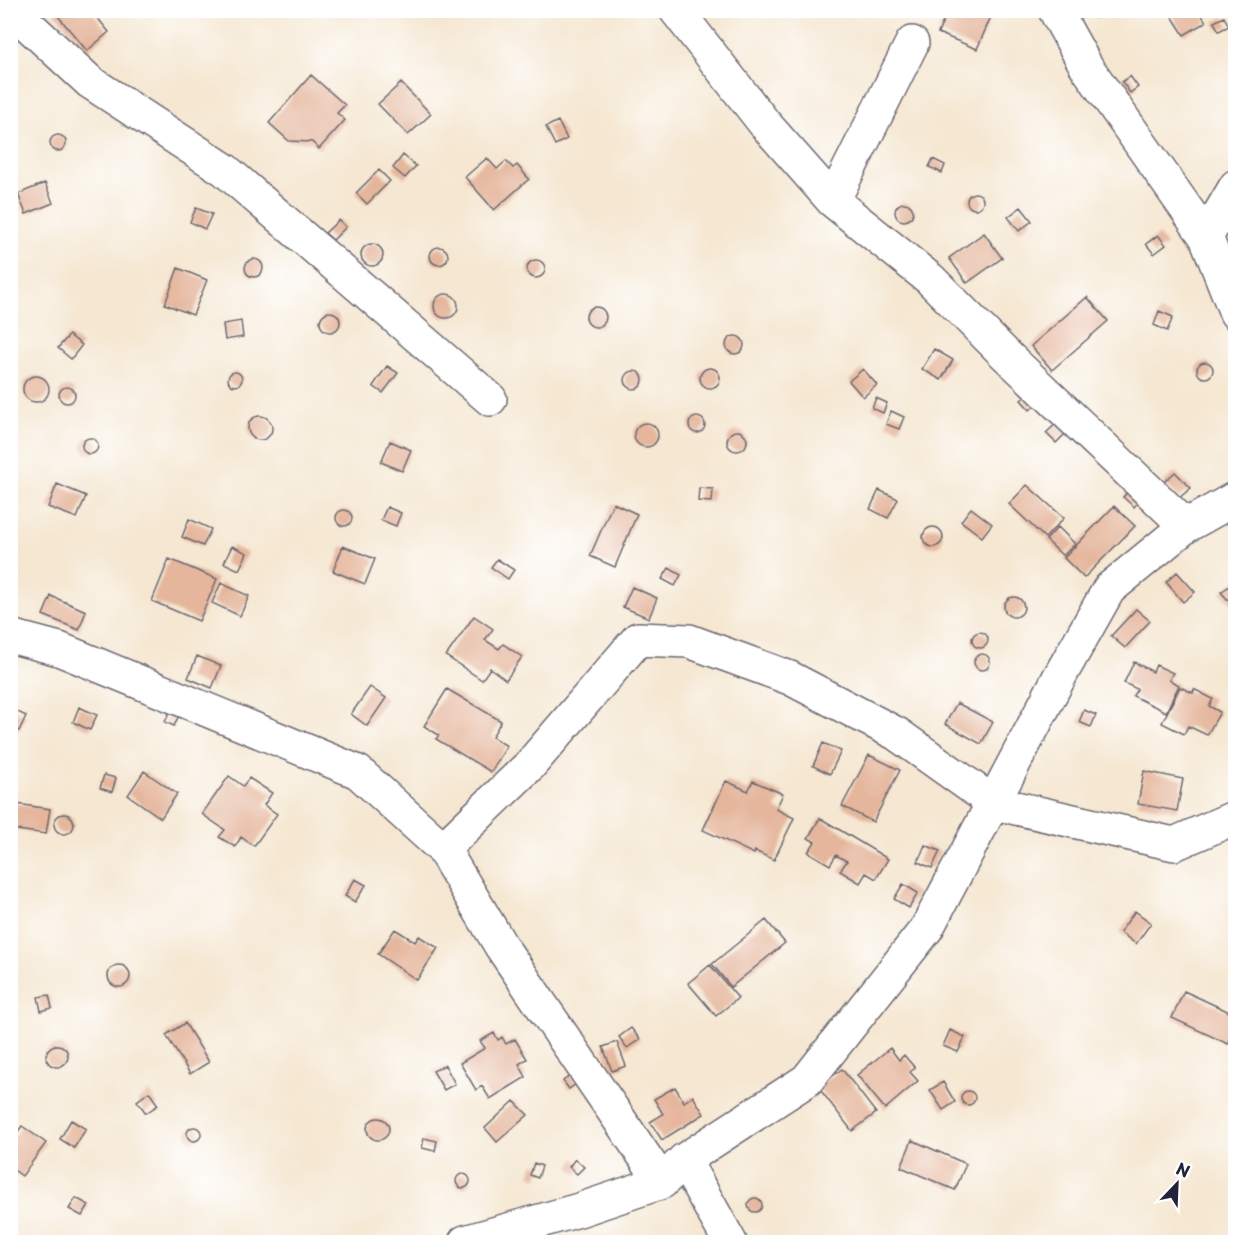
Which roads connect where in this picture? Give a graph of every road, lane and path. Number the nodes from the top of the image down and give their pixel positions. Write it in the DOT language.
graph roads {
  1 [pos="12,10"];
  2 [pos="676,10"];
  3 [pos="1055,10"];
  4 [pos="912,43"];
  5 [pos="1236,186"];
  6 [pos="833,201"];
  7 [pos="1206,237"];
  8 [pos="1236,313"];
  9 [pos="490,399"];
  10 [pos="1236,498"];
  11 [pos="1186,525"];
  12 [pos="10,636"];
  13 [pos="994,802"];
  14 [pos="1236,817"];
  15 [pos="443,849"];
  16 [pos="673,1171"];
  17 [pos="465,1242"];
  18 [pos="730,1242"];
  1 -- 9 [label="street"];
  2 -- 6 [label="street"];
  3 -- 7 [label="street"];
  4 -- 6 [label="street"];
  5 -- 7 [label="street"];
  6 -- 11 [label="street"];
  7 -- 8 [label="street"];
  10 -- 11 [label="street"];
  11 -- 13 [label="street"];
  12 -- 15 [label="street"];
  13 -- 14 [label="street"];
  13 -- 15 [label="street"];
  13 -- 16 [label="street"];
  15 -- 16 [label="street"];
  16 -- 17 [label="street"];
  16 -- 18 [label="street"];
}
